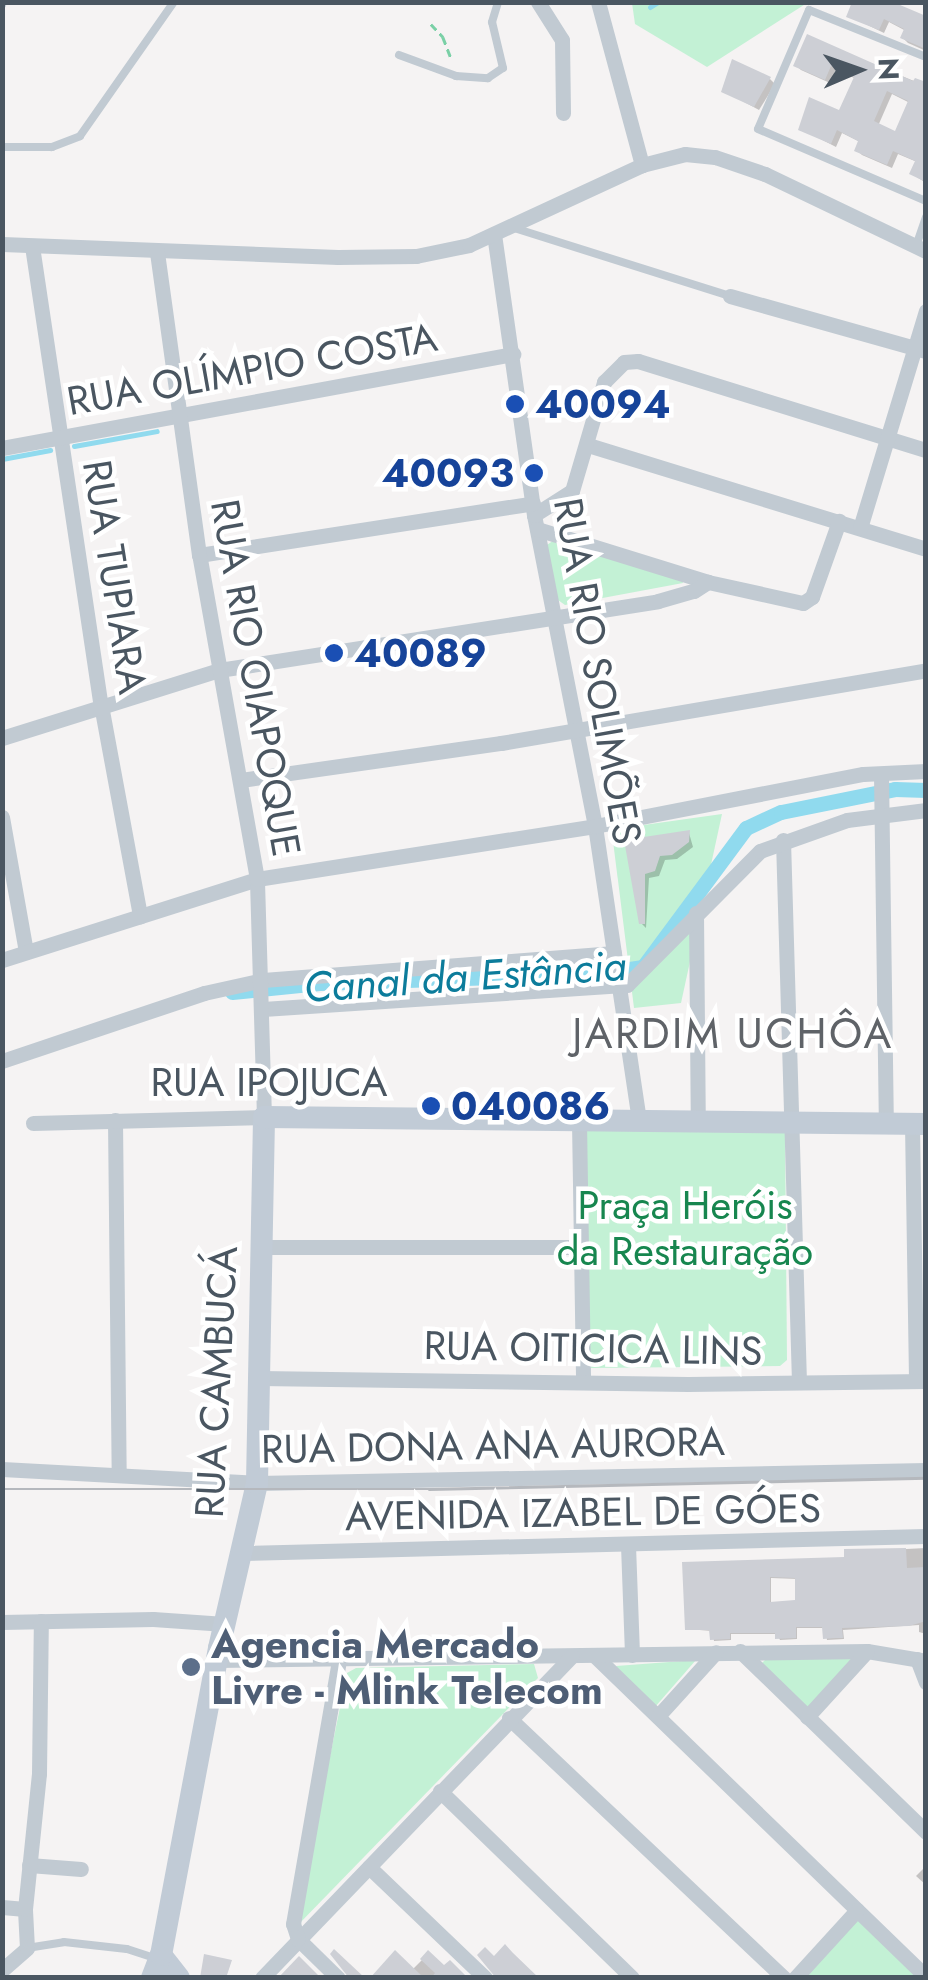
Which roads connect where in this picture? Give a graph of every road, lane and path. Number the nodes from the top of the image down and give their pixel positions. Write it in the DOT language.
graph roads {
  1 [pos="174,2"];
  2 [pos="498,2"];
  3 [pos="538,2"];
  4 [pos="598,2"];
  5 [pos="431,24"];
  6 [pos="399,55"];
  7 [pos="926,57"];
  8 [pos="456,76"];
  9 [pos="562,114"];
  10 [pos="2,147"];
  11 [pos="642,165"];
  12 [pos="926,201"];
  13 [pos="926,218"];
  14 [pos="501,230"];
  15 [pos="2,244"];
  16 [pos="32,246"];
  17 [pos="921,249"];
  18 [pos="157,251"];
  19 [pos="730,296"];
  20 [pos="926,311"];
  21 [pos="920,349"];
  22 [pos="513,354"];
  23 [pos="180,414"];
  24 [pos="61,437"];
  25 [pos="887,440"];
  26 [pos="588,446"];
  27 [pos="2,448"];
  28 [pos="926,450"];
  29 [pos="535,516"];
  30 [pos="839,521"];
  31 [pos="860,528"];
  32 [pos="926,549"];
  33 [pos="199,554"];
  34 [pos="708,582"];
  35 [pos="556,617"];
  36 [pos="218,670"];
  37 [pos="926,670"];
  38 [pos="101,705"];
  39 [pos="577,727"];
  40 [pos="2,738"];
  41 [pos="926,771"];
  42 [pos="882,775"];
  43 [pos="241,780"];
  44 [pos="926,810"];
  45 [pos="884,812"];
  46 [pos="2,817"];
  47 [pos="596,826"];
  48 [pos="783,840"];
  49 [pos="257,879"];
  50 [pos="696,913"];
  51 [pos="140,916"];
  52 [pos="26,952"];
  53 [pos="614,956"];
  54 [pos="2,960"];
  55 [pos="263,981"];
  56 [pos="617,984"];
  57 [pos="263,1006"];
  58 [pos="2,1061"];
  59 [pos="264,1117"];
  60 [pos="115,1120"];
  61 [pos="579,1121"];
  62 [pos="639,1121"];
  63 [pos="698,1122"];
  64 [pos="792,1122"];
  65 [pos="33,1123"];
  66 [pos="886,1123"];
  67 [pos="919,1124"];
  68 [pos="262,1247"];
  69 [pos="578,1247"];
  70 [pos="259,1378"];
  71 [pos="921,1381"];
  72 [pos="583,1382"];
  73 [pos="798,1382"];
  74 [pos="2,1469"];
  75 [pos="926,1470"];
  76 [pos="120,1474"];
  77 [pos="257,1483"];
  78 [pos="926,1536"];
  79 [pos="628,1544"];
  80 [pos="242,1552"];
  81 [pos="41,1620"];
  82 [pos="2,1622"];
  83 [pos="225,1624"];
  84 [pos="867,1650"];
  85 [pos="740,1651"];
  86 [pos="716,1652"];
  87 [pos="218,1654"];
  88 [pos="632,1655"];
  89 [pos="572,1656"];
  90 [pos="595,1656"];
  91 [pos="339,1660"];
  92 [pos="921,1660"];
  93 [pos="926,1682"];
  94 [pos="658,1716"];
  95 [pos="807,1717"];
  96 [pos="509,1718"];
  97 [pos="440,1792"];
  98 [pos="926,1832"];
  99 [pos="29,1865"];
  100 [pos="369,1867"];
  101 [pos="81,1869"];
  102 [pos="2,1907"];
  103 [pos="24,1909"];
  104 [pos="857,1910"];
  105 [pos="298,1939"];
  106 [pos="27,1948"];
  107 [pos="157,1964"];
  108 [pos="2,1970"];
  109 [pos="926,1977"];
  110 [pos="179,1978"];
  111 [pos="262,1978"];
  112 [pos="338,1978"];
  113 [pos="485,1978"];
  114 [pos="632,1978"];
  115 [pos="784,1978"];
  116 [pos="795,1978"];
  1 -- 10 [label="lane"];
  2 -- 8 [label="lane"];
  3 -- 9 [label="street"];
  4 -- 11 [label="street"];
  5 -- 8 [label="path"];
  6 -- 8 [label="lane"];
  7 -- 12 [label="lane"];
  11 -- 14 [label="street"];
  11 -- 17 [label="street"];
  13 -- 17 [label="lane"];
  14 -- 18 [label="street"];
  14 -- 19 [label="lane"];
  14 -- 22 [label="street, RUA RIO SOLIMÕES"];
  15 -- 16 [label="street"];
  16 -- 18 [label="street"];
  16 -- 24 [label="street, RUA TUPIARA"];
  18 -- 23 [label="street, RUA RIO OIAPOQUE"];
  19 -- 21 [label="street"];
  20 -- 21 [label="street"];
  21 -- 25 [label="street"];
  22 -- 23 [label="street, RUA OLÍMPIO COSTA"];
  22 -- 29 [label="street, RUA RIO SOLIMÕES"];
  23 -- 24 [label="street, RUA OLÍMPIO COSTA"];
  23 -- 33 [label="street, RUA RIO OIAPOQUE"];
  24 -- 27 [label="street, RUA OLÍMPIO COSTA"];
  24 -- 38 [label="street, RUA TUPIARA"];
  25 -- 26 [label="street"];
  25 -- 28 [label="street"];
  25 -- 31 [label="street"];
  26 -- 29 [label="street"];
  26 -- 30 [label="street"];
  29 -- 33 [label="street"];
  29 -- 34 [label="street"];
  29 -- 35 [label="street, RUA RIO SOLIMÕES"];
  30 -- 31 [label="street"];
  30 -- 34 [label="street"];
  31 -- 32 [label="street"];
  33 -- 36 [label="street, RUA RIO OIAPOQUE"];
  34 -- 35 [label="street"];
  35 -- 36 [label="street"];
  35 -- 39 [label="street, RUA RIO SOLIMÕES"];
  36 -- 38 [label="street"];
  36 -- 43 [label="street, RUA RIO OIAPOQUE"];
  37 -- 39 [label="street"];
  38 -- 40 [label="street"];
  38 -- 51 [label="street, RUA TUPIARA"];
  39 -- 43 [label="street"];
  39 -- 47 [label="street, RUA RIO SOLIMÕES"];
  41 -- 42 [label="street"];
  42 -- 45 [label="street"];
  42 -- 47 [label="street"];
  43 -- 49 [label="street, RUA RIO OIAPOQUE"];
  44 -- 45 [label="street"];
  45 -- 48 [label="street"];
  45 -- 66 [label="street"];
  46 -- 52 [label="street"];
  47 -- 49 [label="street"];
  47 -- 53 [label="street, RUA RIO SOLIMÕES"];
  48 -- 50 [label="street"];
  48 -- 64 [label="street"];
  49 -- 51 [label="street"];
  49 -- 55 [label="street, RUA RIO OIAPOQUE"];
  50 -- 56 [label="street"];
  50 -- 63 [label="street"];
  51 -- 52 [label="street"];
  52 -- 54 [label="street"];
  53 -- 55 [label="street"];
  53 -- 56 [label="street, RUA RIO SOLIMÕES"];
  55 -- 57 [label="street, RUA RIO OIAPOQUE"];
  55 -- 58 [label="street"];
  56 -- 57 [label="street"];
  56 -- 62 [label="street, RUA RIO SOLIMÕES"];
  57 -- 59 [label="street, RUA RIO OIAPOQUE"];
  59 -- 60 [label="street, RUA IPOJUCA"];
  59 -- 61 [label="main road, RUA IPOJUCA"];
  59 -- 68 [label="main road, RUA CAMBUCÁ"];
  60 -- 65 [label="street, RUA IPOJUCA"];
  60 -- 76 [label="street"];
  61 -- 62 [label="main road, RUA IPOJUCA"];
  61 -- 69 [label="street"];
  62 -- 63 [label="main road, RUA IPOJUCA"];
  63 -- 64 [label="main road, RUA IPOJUCA"];
  64 -- 66 [label="main road, RUA IPOJUCA"];
  64 -- 73 [label="street"];
  66 -- 67 [label="main road, RUA IPOJUCA"];
  67 -- 71 [label="street"];
  68 -- 69 [label="street"];
  68 -- 70 [label="main road, RUA CAMBUCÁ"];
  69 -- 72 [label="street"];
  70 -- 72 [label="street, RUA OITICICA LINS"];
  70 -- 77 [label="main road, RUA CAMBUCÁ"];
  71 -- 73 [label="street, RUA OITICICA LINS"];
  72 -- 73 [label="street, RUA OITICICA LINS"];
  74 -- 76 [label="street, RUA DONA ANA AURORA"];
  75 -- 77 [label="street, RUA DONA ANA AURORA"];
  76 -- 77 [label="street, RUA DONA ANA AURORA"];
  77 -- 80 [label="main road, RUA CAMBUCÁ"];
  78 -- 79 [label="street, AVENIDA IZABEL DE GÓES"];
  79 -- 80 [label="street, AVENIDA IZABEL DE GÓES"];
  79 -- 88 [label="street"];
  80 -- 83 [label="main road, RUA CAMBUCÁ"];
  81 -- 82 [label="street"];
  81 -- 83 [label="street"];
  81 -- 99 [label="street"];
  83 -- 87 [label="main road, RUA CAMBUCÁ"];
  84 -- 85 [label="street"];
  84 -- 92 [label="street"];
  84 -- 95 [label="street"];
  85 -- 86 [label="street"];
  85 -- 95 [label="street"];
  86 -- 88 [label="street"];
  86 -- 94 [label="street"];
  87 -- 91 [label="street"];
  87 -- 107 [label="main road, RUA CAMBUCÁ"];
  88 -- 90 [label="street"];
  89 -- 90 [label="street"];
  89 -- 91 [label="street"];
  89 -- 96 [label="street"];
  90 -- 94 [label="street"];
  91 -- 105 [label="street"];
  92 -- 93 [label="street"];
  94 -- 104 [label="street"];
  95 -- 98 [label="street"];
  96 -- 97 [label="street"];
  96 -- 115 [label="street"];
  97 -- 100 [label="street"];
  97 -- 114 [label="street"];
  99 -- 101 [label="street"];
  99 -- 103 [label="street"];
  100 -- 105 [label="street"];
  100 -- 113 [label="street"];
  102 -- 103 [label="street"];
  103 -- 106 [label="street"];
  104 -- 109 [label="street"];
  104 -- 116 [label="street"];
  105 -- 111 [label="street"];
  105 -- 112 [label="street"];
  106 -- 107 [label="lane"];
  106 -- 108 [label="street"];
  107 -- 110 [label="main road"];
}
